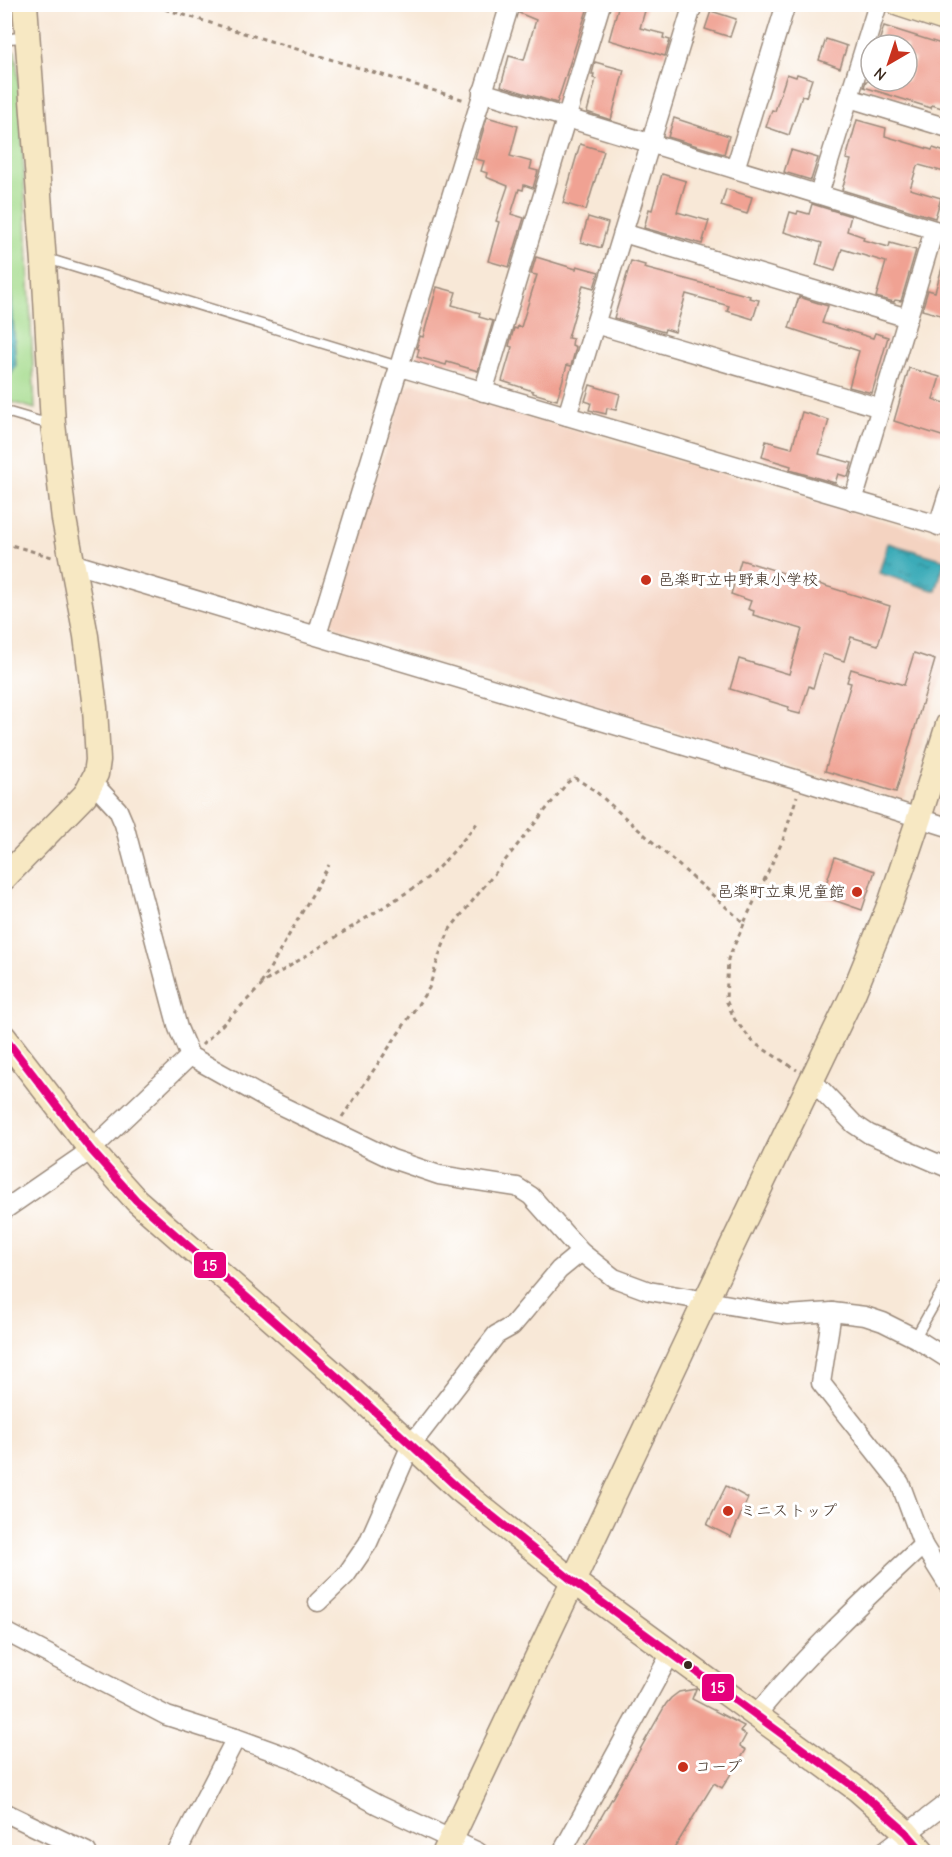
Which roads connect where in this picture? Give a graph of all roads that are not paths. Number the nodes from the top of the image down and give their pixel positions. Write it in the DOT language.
graph roads {
  1 [pos="25,4"];
  2 [pos="510,4"];
  3 [pos="601,4"];
  4 [pos="693,4"];
  5 [pos="786,4"];
  6 [pos="878,4"];
  7 [pos="899,4"];
  8 [pos="948,20"];
  9 [pos="16,38"];
  10 [pos="480,98"];
  11 [pos="849,98"];
  12 [pos="567,117"];
  13 [pos="948,128"];
  14 [pos="650,143"];
  15 [pos="735,169"];
  16 [pos="819,194"];
  17 [pos="941,232"];
  18 [pos="623,233"];
  19 [pos="44,262"];
  20 [pos="908,318"];
  21 [pos="595,324"];
  22 [pos="400,367"];
  23 [pos="483,392"];
  24 [pos="880,408"];
  25 [pos="4,411"];
  26 [pos="567,416"];
  27 [pos="52,424"];
  28 [pos="948,494"];
  29 [pos="853,501"];
  30 [pos="943,527"];
  31 [pos="72,563"];
  32 [pos="317,636"];
  33 [pos="948,725"];
  34 [pos="93,783"];
  35 [pos="919,818"];
  36 [pos="948,826"];
  37 [pos="4,878"];
  38 [pos="6,1041"];
  39 [pos="190,1056"];
  40 [pos="811,1079"];
  41 [pos="92,1150"];
  42 [pos="948,1168"];
  43 [pos="4,1210"];
  44 [pos="581,1252"];
  45 [pos="948,1280"];
  46 [pos="706,1300"];
  47 [pos="832,1312"];
  48 [pos="915,1338"];
  49 [pos="948,1359"];
  50 [pos="411,1444"];
  51 [pos="924,1545"];
  52 [pos="574,1582"];
  53 [pos="948,1585"];
  54 [pos="318,1602"];
  55 [pos="4,1631"];
  56 [pos="671,1653"];
  57 [pos="756,1714"];
  58 [pos="236,1738"];
  59 [pos="948,1802"];
  60 [pos="4,1812"];
  61 [pos="906,1832"];
  62 [pos="448,1846"];
  63 [pos="87,1852"];
  64 [pos="177,1852"];
  65 [pos="478,1852"];
  66 [pos="562,1852"];
  67 [pos="883,1852"];
  68 [pos="923,1852"];
  1 -- 9 [label="street"];
  2 -- 10 [label="street"];
  3 -- 12 [label="street"];
  4 -- 14 [label="street"];
  5 -- 15 [label="street"];
  6 -- 11 [label="street"];
  7 -- 8 [label="street"];
  9 -- 19 [label="street"];
  10 -- 12 [label="street"];
  10 -- 22 [label="street"];
  11 -- 13 [label="street"];
  11 -- 16 [label="street"];
  12 -- 14 [label="street"];
  12 -- 23 [label="street"];
  14 -- 15 [label="street"];
  14 -- 18 [label="street"];
  15 -- 16 [label="street"];
  16 -- 17 [label="street"];
  17 -- 20 [label="street"];
  18 -- 20 [label="street"];
  18 -- 21 [label="street"];
  19 -- 22 [label="lane"];
  19 -- 27 [label="street"];
  20 -- 24 [label="street"];
  21 -- 24 [label="street"];
  21 -- 26 [label="street"];
  22 -- 23 [label="street"];
  22 -- 32 [label="street"];
  23 -- 26 [label="street"];
  24 -- 29 [label="street"];
  25 -- 27 [label="lane"];
  26 -- 29 [label="street"];
  27 -- 31 [label="street"];
  28 -- 30 [label="street"];
  29 -- 30 [label="street"];
  31 -- 32 [label="street"];
  31 -- 34 [label="street"];
  32 -- 35 [label="street"];
  33 -- 35 [label="street"];
  34 -- 37 [label="street"];
  34 -- 39 [label="street"];
  35 -- 36 [label="street"];
  35 -- 40 [label="street"];
  38 -- 41 [label="street"];
  39 -- 41 [label="street"];
  39 -- 44 [label="street"];
  40 -- 42 [label="street"];
  40 -- 46 [label="street"];
  41 -- 43 [label="street"];
  41 -- 50 [label="street"];
  44 -- 46 [label="street"];
  44 -- 50 [label="street"];
  45 -- 48 [label="lane"];
  46 -- 47 [label="street"];
  46 -- 52 [label="street"];
  47 -- 48 [label="street"];
  47 -- 51 [label="street"];
  48 -- 49 [label="street"];
  50 -- 52 [label="street"];
  50 -- 54 [label="street"];
  51 -- 53 [label="street"];
  51 -- 57 [label="street"];
  52 -- 56 [label="street"];
  52 -- 62 [label="street"];
  55 -- 58 [label="street"];
  56 -- 57 [label="street"];
  56 -- 66 [label="street"];
  57 -- 61 [label="street"];
  58 -- 62 [label="street"];
  58 -- 64 [label="street"];
  59 -- 61 [label="street"];
  60 -- 63 [label="street"];
  61 -- 67 [label="street"];
  61 -- 68 [label="street"];
  62 -- 65 [label="street"];
}
